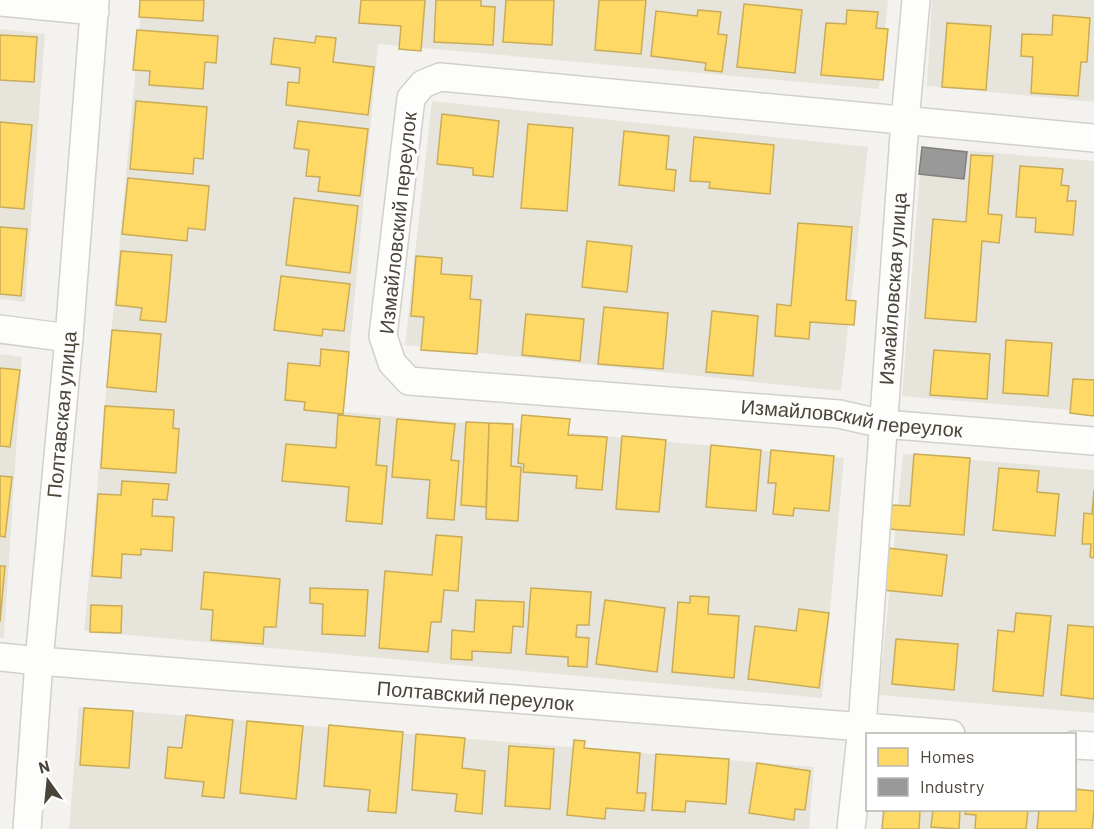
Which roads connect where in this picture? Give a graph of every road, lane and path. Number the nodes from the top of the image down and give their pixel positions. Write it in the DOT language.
graph roads {
  1 [pos="916,0"];
  2 [pos="0,2"];
  3 [pos="95,5"];
  4 [pos="905,121"];
  5 [pos="1094,138"];
  6 [pos="0,329"];
  7 [pos="69,338"];
  8 [pos="883,424"];
  9 [pos="1094,441"];
  10 [pos="0,657"];
  11 [pos="39,661"];
  12 [pos="862,727"];
  13 [pos="929,733"];
  14 [pos="1076,745"];
  15 [pos="1094,746"];
  16 [pos="27,829"];
  17 [pos="851,829"];
  1 -- 4 [label="street, Измайловская улица"];
  2 -- 3 [label="street"];
  3 -- 7 [label="street, Полтавская улица"];
  4 -- 5 [label="street, Измайловский переулок"];
  4 -- 8 [label="street, Измайловская улица"];
  4 -- 8 [label="street, Измайловский переулок"];
  6 -- 7 [label="street"];
  7 -- 11 [label="street, Полтавская улица"];
  8 -- 9 [label="street, Измайловский переулок"];
  8 -- 12 [label="street, Измайловская улица"];
  10 -- 11 [label="street, Полтавский переулок"];
  11 -- 12 [label="street, Полтавский переулок"];
  11 -- 16 [label="street, Полтавская улица"];
  12 -- 13 [label="street, Полтавский переулок"];
  12 -- 17 [label="street, Измайловская улица"];
  14 -- 15 [label="street"];
}
